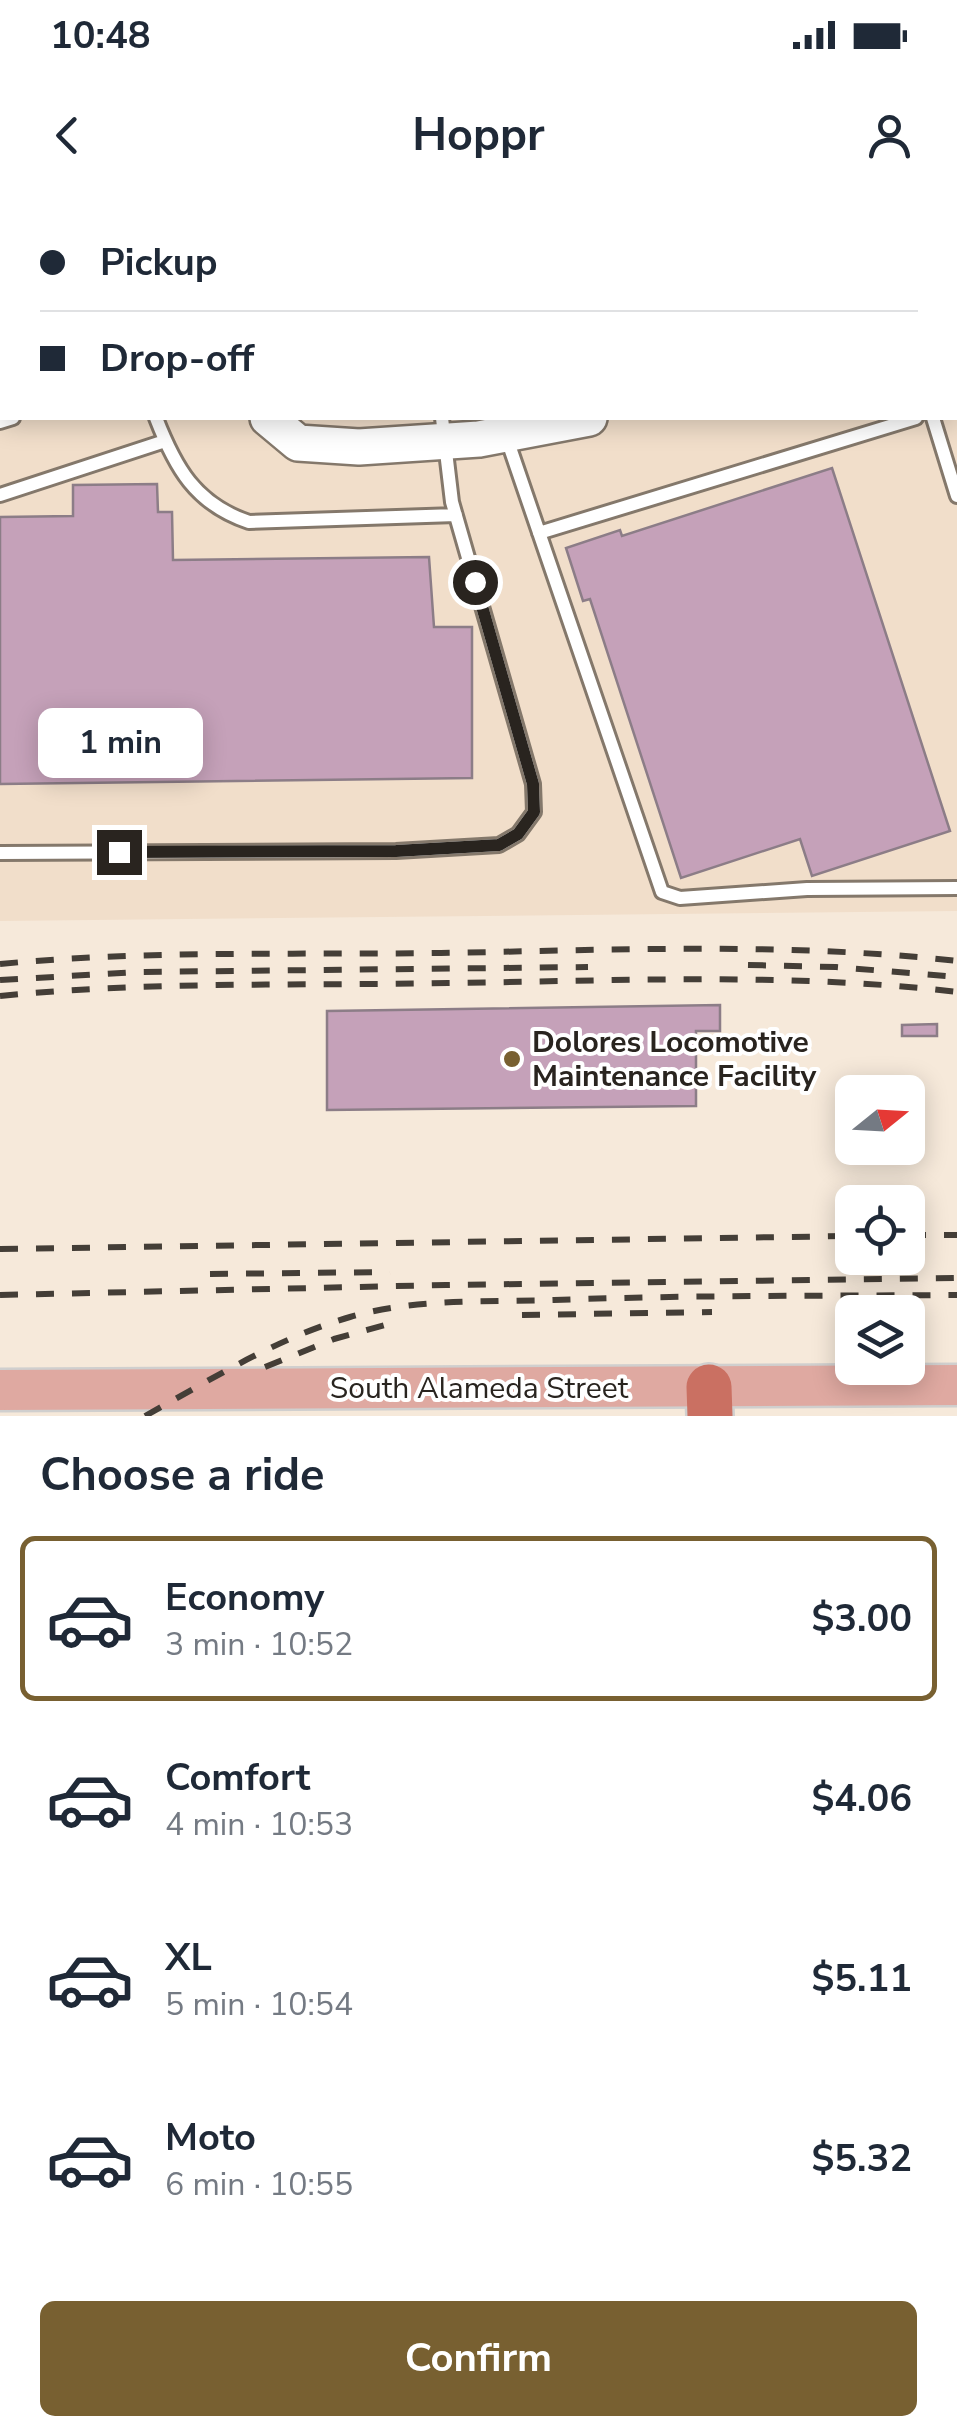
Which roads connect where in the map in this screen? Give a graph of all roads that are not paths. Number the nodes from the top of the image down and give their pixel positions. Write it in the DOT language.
graph roads {
  1 [pos="157,420"];
  2 [pos="270,420"];
  3 [pos="578,420"];
  4 [pos="909,420"];
  5 [pos="934,420"];
  6 [pos="442,429"];
  7 [pos="505,434"];
  8 [pos="165,441"];
  9 [pos="0,495"];
  10 [pos="957,496"];
  11 [pos="456,515"];
  12 [pos="539,532"];
  13 [pos="0,853"];
  14 [pos="957,888"];
  15 [pos="957,1385"];
  16 [pos="0,1390"];
  17 [pos="696,1401"];
  1 -- 8 [label="lane"];
  2 -- 6 [label="street"];
  3 -- 7 [label="street"];
  4 -- 12 [label="lane"];
  5 -- 10 [label="lane"];
  6 -- 7 [label="street"];
  6 -- 11 [label="lane"];
  7 -- 12 [label="lane"];
  8 -- 9 [label="lane"];
  8 -- 11 [label="lane"];
  11 -- 13 [label="lane"];
  12 -- 14 [label="lane"];
  15 -- 17 [label="main road, South Alameda Street"];
  16 -- 17 [label="main road, South Alameda Street"];
}
